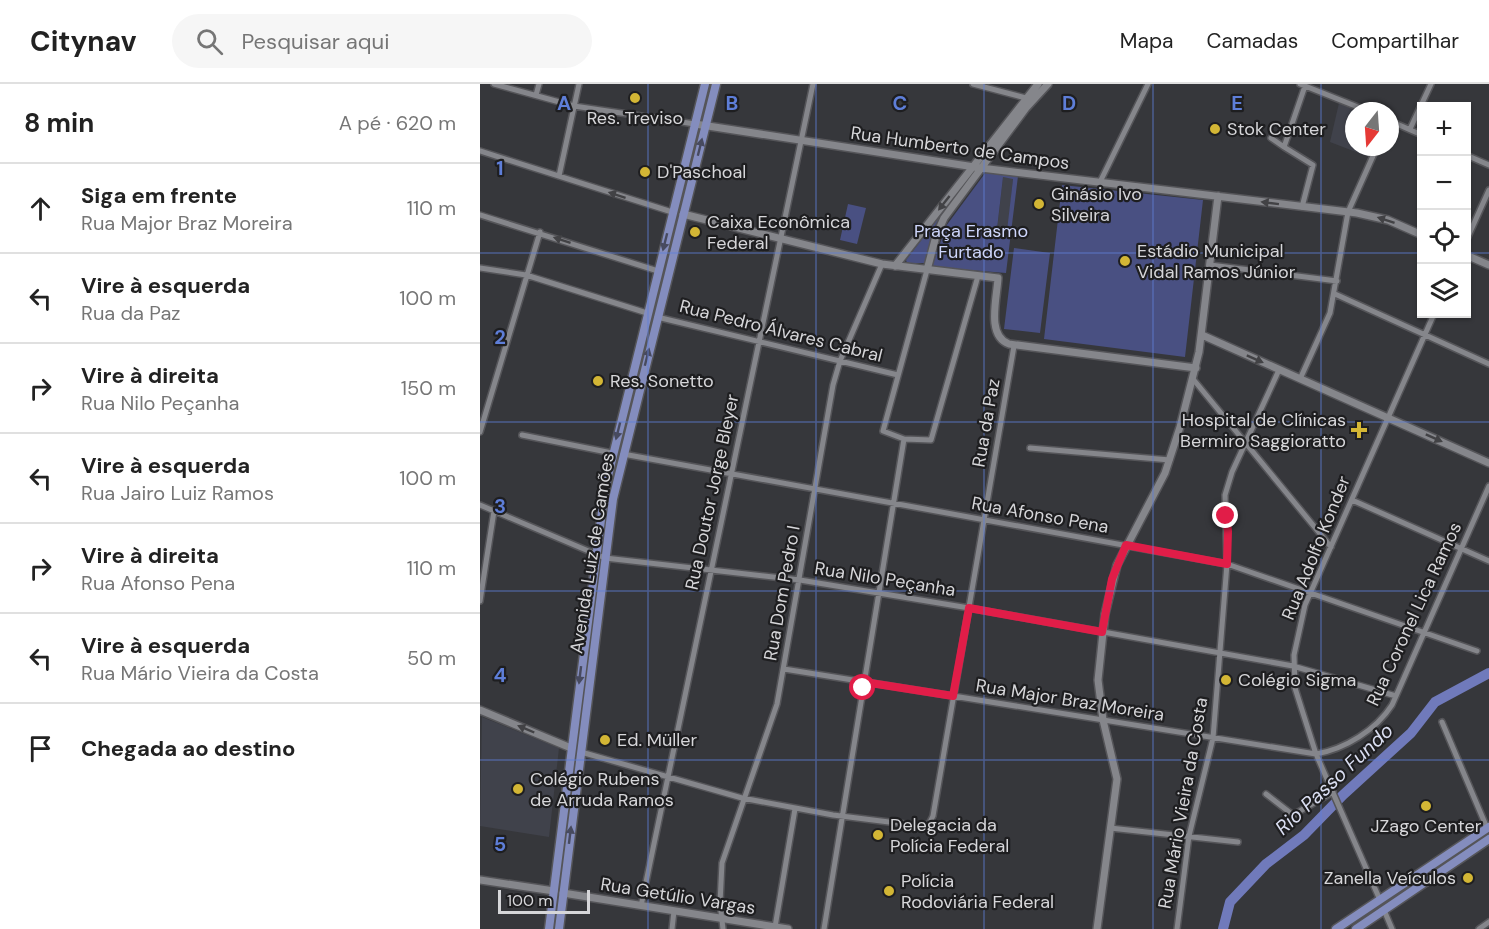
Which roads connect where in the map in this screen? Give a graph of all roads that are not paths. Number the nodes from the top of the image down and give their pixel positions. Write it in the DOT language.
graph roads {
  1 [pos="494,84"];
  2 [pos="538,84"];
  3 [pos="579,84"];
  4 [pos="705,84"];
  5 [pos="716,84"];
  6 [pos="813,84"];
  7 [pos="974,84"];
  8 [pos="1038,84"];
  9 [pos="1048,84"];
  10 [pos="1148,84"];
  11 [pos="1431,84"];
  12 [pos="1302,85"];
  13 [pos="536,95"];
  14 [pos="1026,98"];
  15 [pos="1345,102"];
  16 [pos="574,106"];
  17 [pos="695,124"];
  18 [pos="1399,125"];
  19 [pos="705,126"];
  20 [pos="1410,129"];
  21 [pos="1417,132"];
  22 [pos="1270,138"];
  23 [pos="801,140"];
  24 [pos="1284,147"];
  25 [pos="480,151"];
  26 [pos="1373,156"];
  27 [pos="1469,156"];
  28 [pos="1489,165"];
  29 [pos="972,166"];
  30 [pos="981,168"];
  31 [pos="559,176"];
  32 [pos="1100,182"];
  33 [pos="1489,190"];
  34 [pos="1218,196"];
  35 [pos="1302,207"];
  36 [pos="672,212"];
  37 [pos="1348,212"];
  38 [pos="683,214"];
  39 [pos="480,215"];
  40 [pos="540,232"];
  41 [pos="1471,232"];
  42 [pos="1417,233"];
  43 [pos="780,239"];
  44 [pos="1471,257"];
  45 [pos="882,264"];
  46 [pos="1210,265"];
  47 [pos="1489,265"];
  48 [pos="895,266"];
  49 [pos="480,268"];
  50 [pos="927,270"];
  51 [pos="658,271"];
  52 [pos="526,275"];
  53 [pos="978,276"];
  54 [pos="1337,280"];
  55 [pos="1335,294"];
  56 [pos="647,313"];
  57 [pos="657,317"];
  58 [pos="1432,318"];
  59 [pos="1202,335"];
  60 [pos="1425,335"];
  61 [pos="759,341"];
  62 [pos="1014,345"];
  63 [pos="840,361"];
  64 [pos="1489,363"];
  65 [pos="1196,368"];
  66 [pos="1280,370"];
  67 [pos="898,375"];
  68 [pos="1193,379"];
  69 [pos="1300,379"];
  70 [pos="1388,418"];
  71 [pos="480,432"];
  72 [pos="522,435"];
  73 [pos="904,440"];
  74 [pos="1246,442"];
  75 [pos="1030,448"];
  76 [pos="612,453"];
  77 [pos="622,454"];
  78 [pos="1170,460"];
  79 [pos="1489,463"];
  80 [pos="731,474"];
  81 [pos="1489,486"];
  82 [pos="814,489"];
  83 [pos="1352,500"];
  84 [pos="894,503"];
  85 [pos="480,505"];
  86 [pos="494,511"];
  87 [pos="984,520"];
  88 [pos="1126,545"];
  89 [pos="1331,547"];
  90 [pos="1461,549"];
  91 [pos="595,555"];
  92 [pos="604,558"];
  93 [pos="1489,561"];
  94 [pos="1227,564"];
  95 [pos="711,570"];
  96 [pos="800,580"];
  97 [pos="879,593"];
  98 [pos="1311,593"];
  99 [pos="480,601"];
  100 [pos="969,608"];
  101 [pos="1102,632"];
  102 [pos="1424,633"];
  103 [pos="1477,651"];
  104 [pos="1221,653"];
  105 [pos="1293,666"];
  106 [pos="784,669"];
  107 [pos="864,682"];
  108 [pos="953,696"];
  109 [pos="1396,696"];
  110 [pos="480,710"];
  111 [pos="1103,720"];
  112 [pos="1442,722"];
  113 [pos="1213,738"];
  114 [pos="571,748"];
  115 [pos="581,752"];
  116 [pos="1316,754"];
  117 [pos="668,779"];
  118 [pos="1333,792"];
  119 [pos="1266,794"];
  120 [pos="742,798"];
  121 [pos="795,809"];
  122 [pos="843,815"];
  123 [pos="1488,827"];
  124 [pos="1110,828"];
  125 [pos="1189,836"];
  126 [pos="1489,839"];
  127 [pos="1238,842"];
  128 [pos="480,880"];
  129 [pos="559,892"];
  130 [pos="1380,900"];
  131 [pos="641,906"];
  132 [pos="1384,910"];
  133 [pos="674,911"];
  134 [pos="722,918"];
  135 [pos="1489,922"];
  136 [pos="774,927"];
  137 [pos="549,929"];
  138 [pos="559,929"];
  139 [pos="672,929"];
  140 [pos="723,929"];
  141 [pos="788,929"];
  142 [pos="824,929"];
  143 [pos="1097,929"];
  144 [pos="1178,929"];
  145 [pos="1336,929"];
  146 [pos="1356,929"];
  147 [pos="1392,929"];
  148 [pos="1479,929"];
  1 -- 13 [label="street, Rua Humberto de Campos"];
  2 -- 13 [label="street"];
  3 -- 16 [label="street"];
  4 -- 17 [label="main road, Avenida Luiz de Camões"];
  5 -- 19 [label="main road, Avenida Luiz de Camões"];
  6 -- 23 [label="street, Rua Doutor Jorge Bleyer"];
  7 -- 14 [label="street"];
  8 -- 14 [label="street"];
  9 -- 30 [label="street"];
  10 -- 32 [label="street"];
  11 -- 20 [label="street"];
  12 -- 15 [label="street"];
  12 -- 24 [label="street"];
  13 -- 16 [label="street, Rua Humberto de Campos"];
  14 -- 29 [label="street"];
  16 -- 17 [label="street, Rua Humberto de Campos"];
  16 -- 31 [label="street"];
  17 -- 19 [label="street, Rua Humberto de Campos"];
  17 -- 36 [label="main road, Avenida Luiz de Camões"];
  18 -- 20 [label="street"];
  19 -- 23 [label="street, Rua Humberto de Campos"];
  38 -- 19 [label="main road, Avenida Luiz de Camões, one-way"];
  20 -- 21 [label="street"];
  22 -- 24 [label="street"];
  23 -- 29 [label="street, Rua Humberto de Campos"];
  23 -- 43 [label="street, Rua Doutor Jorge Bleyer"];
  24 -- 35 [label="street"];
  25 -- 31 [label="street"];
  26 -- 37 [label="street"];
  27 -- 28 [label="street"];
  29 -- 30 [label="street, Rua Humberto de Campos"];
  29 -- 48 [label="street, one-way"];
  30 -- 32 [label="street, Rua Humberto de Campos"];
  30 -- 50 [label="street"];
  36 -- 31 [label="street, one-way"];
  32 -- 34 [label="street, Rua Humberto de Campos"];
  33 -- 41 [label="street"];
  35 -- 34 [label="street, Rua Humberto de Campos, one-way"];
  34 -- 46 [label="street"];
  35 -- 37 [label="street, Rua Humberto de Campos"];
  36 -- 51 [label="main road, Avenida Luiz de Camões, one-way"];
  42 -- 37 [label="street, Rua Humberto de Campos, one-way"];
  37 -- 54 [label="street"];
  38 -- 43 [label="street"];
  38 -- 57 [label="main road, Avenida Luiz de Camões"];
  39 -- 40 [label="street"];
  51 -- 40 [label="street, one-way"];
  40 -- 52 [label="street"];
  43 -- 45 [label="street"];
  43 -- 61 [label="street, Rua Doutor Jorge Bleyer"];
  44 -- 47 [label="street"];
  45 -- 48 [label="street"];
  45 -- 63 [label="street, Rua Dom Pedro I"];
  46 -- 54 [label="street"];
  46 -- 59 [label="street"];
  48 -- 50 [label="street"];
  49 -- 52 [label="street"];
  50 -- 53 [label="street"];
  50 -- 67 [label="street"];
  51 -- 56 [label="main road, Avenida Luiz de Camões"];
  52 -- 56 [label="street"];
  52 -- 71 [label="street"];
  53 -- 62 [label="street"];
  53 -- 73 [label="street"];
  54 -- 55 [label="street"];
  55 -- 60 [label="street"];
  55 -- 69 [label="street"];
  56 -- 76 [label="main road, Avenida Luiz de Camões, one-way"];
  57 -- 61 [label="street, Rua Pedro Álvares Cabral"];
  77 -- 57 [label="main road, Avenida Luiz de Camões, one-way"];
  58 -- 60 [label="street, Rua Adolfo Konder"];
  59 -- 65 [label="street"];
  59 -- 66 [label="street, one-way"];
  60 -- 64 [label="street"];
  60 -- 70 [label="street, Rua Adolfo Konder"];
  61 -- 63 [label="street, Rua Pedro Álvares Cabral"];
  61 -- 80 [label="street, Rua Doutor Jorge Bleyer"];
  62 -- 65 [label="street"];
  62 -- 87 [label="street, Rua da Paz"];
  63 -- 67 [label="street, Rua Pedro Álvares Cabral"];
  63 -- 82 [label="street, Rua Dom Pedro I"];
  65 -- 68 [label="street"];
  66 -- 69 [label="street"];
  66 -- 74 [label="street, Rua Mário Vieira da Costa"];
  67 -- 73 [label="street"];
  68 -- 74 [label="street"];
  68 -- 78 [label="street"];
  69 -- 70 [label="street"];
  70 -- 79 [label="street, one-way"];
  70 -- 83 [label="street, Rua Adolfo Konder"];
  72 -- 76 [label="street"];
  73 -- 84 [label="street"];
  74 -- 89 [label="street"];
  74 -- 94 [label="street, Rua Mário Vieira da Costa"];
  75 -- 78 [label="street"];
  76 -- 91 [label="main road, Avenida Luiz de Camões"];
  77 -- 80 [label="street, Rua Afonso Pena"];
  77 -- 92 [label="main road, Avenida Luiz de Camões"];
  78 -- 88 [label="street"];
  80 -- 82 [label="street, Rua Afonso Pena"];
  80 -- 95 [label="street, Rua Doutor Jorge Bleyer"];
  81 -- 90 [label="street, Rua Coronel Lica Ramos"];
  82 -- 84 [label="street, Rua Afonso Pena"];
  82 -- 96 [label="street, Rua Dom Pedro I"];
  83 -- 89 [label="street, Rua Adolfo Konder"];
  83 -- 90 [label="street"];
  84 -- 87 [label="street, Rua Afonso Pena"];
  84 -- 97 [label="street"];
  85 -- 86 [label="street, Rua Nilo Peçanha"];
  86 -- 91 [label="street, Rua Nilo Peçanha"];
  86 -- 99 [label="street"];
  87 -- 88 [label="street, Rua Afonso Pena"];
  87 -- 100 [label="street, Rua da Paz"];
  88 -- 94 [label="street, Rua Afonso Pena"];
  88 -- 101 [label="street"];
  89 -- 98 [label="street, Rua Adolfo Konder"];
  90 -- 93 [label="street"];
  90 -- 102 [label="street, Rua Coronel Lica Ramos"];
  91 -- 92 [label="street, Rua Nilo Peçanha"];
  91 -- 114 [label="main road, Avenida Luiz de Camões, one-way"];
  92 -- 95 [label="street, Rua Nilo Peçanha"];
  92 -- 115 [label="main road, Avenida Luiz de Camões"];
  94 -- 98 [label="street, Rua Afonso Pena"];
  94 -- 104 [label="street, Rua Mário Vieira da Costa"];
  95 -- 96 [label="street, Rua Nilo Peçanha"];
  95 -- 117 [label="street, Rua Doutor Jorge Bleyer"];
  96 -- 97 [label="street, Rua Nilo Peçanha"];
  96 -- 106 [label="street, Rua Dom Pedro I"];
  97 -- 100 [label="street, Rua Nilo Peçanha"];
  97 -- 107 [label="street"];
  98 -- 102 [label="street, Rua Afonso Pena"];
  98 -- 105 [label="street, Rua Adolfo Konder"];
  100 -- 101 [label="street, Rua Nilo Peçanha"];
  100 -- 108 [label="street, Rua da Paz"];
  101 -- 104 [label="street, Rua Nilo Peçanha"];
  101 -- 111 [label="street"];
  102 -- 103 [label="street, Rua Afonso Pena"];
  102 -- 109 [label="street, Rua Coronel Lica Ramos"];
  104 -- 105 [label="street, Rua Nilo Peçanha"];
  104 -- 113 [label="street, Rua Mário Vieira da Costa"];
  105 -- 109 [label="street, Rua Nilo Peçanha"];
  105 -- 116 [label="street, Rua Adolfo Konder"];
  106 -- 107 [label="street, Rua Major Braz Moreira"];
  106 -- 120 [label="street, Rua Dom Pedro I"];
  107 -- 108 [label="street, Rua Major Braz Moreira"];
  107 -- 122 [label="street"];
  108 -- 111 [label="street, Rua Major Braz Moreira"];
  108 -- 122 [label="street, Rua da Paz"];
  109 -- 116 [label="street, Rua Coronel Lica Ramos"];
  114 -- 110 [label="street, one-way"];
  111 -- 113 [label="street, Rua Major Braz Moreira"];
  111 -- 124 [label="street"];
  112 -- 123 [label="street"];
  113 -- 116 [label="street, Rua Major Braz Moreira"];
  113 -- 125 [label="street, Rua Mário Vieira da Costa"];
  114 -- 129 [label="main road, Avenida Luiz de Camões"];
  115 -- 117 [label="street"];
  129 -- 115 [label="main road, Avenida Luiz de Camões, one-way"];
  116 -- 118 [label="street, Rua Adolfo Konder"];
  117 -- 120 [label="street"];
  117 -- 131 [label="street, Rua Doutor Jorge Bleyer"];
  118 -- 119 [label="street"];
  118 -- 130 [label="street, Rua Adolfo Konder"];
  120 -- 121 [label="street"];
  120 -- 134 [label="street, Rua Dom Pedro I"];
  121 -- 122 [label="street"];
  121 -- 136 [label="street"];
  122 -- 142 [label="street"];
  123 -- 130 [label="main road"];
  124 -- 125 [label="street"];
  124 -- 143 [label="street"];
  125 -- 127 [label="street"];
  125 -- 144 [label="street, Rua Mário Vieira da Costa"];
  126 -- 132 [label="main road"];
  128 -- 129 [label="street, Rua Getúlio Vargas"];
  129 -- 131 [label="street, Rua Getúlio Vargas"];
  129 -- 137 [label="main road, Avenida Luiz de Camões"];
  129 -- 138 [label="main road, Avenida Luiz de Camões"];
  130 -- 145 [label="main road"];
  131 -- 133 [label="street, Rua Getúlio Vargas"];
  132 -- 146 [label="main road"];
  132 -- 147 [label="street"];
  133 -- 134 [label="street, Rua Getúlio Vargas"];
  133 -- 139 [label="street"];
  134 -- 136 [label="street, Rua Getúlio Vargas"];
  134 -- 140 [label="street, Rua Dom Pedro I"];
  135 -- 148 [label="street"];
  136 -- 141 [label="street, Rua Getúlio Vargas"];
}
